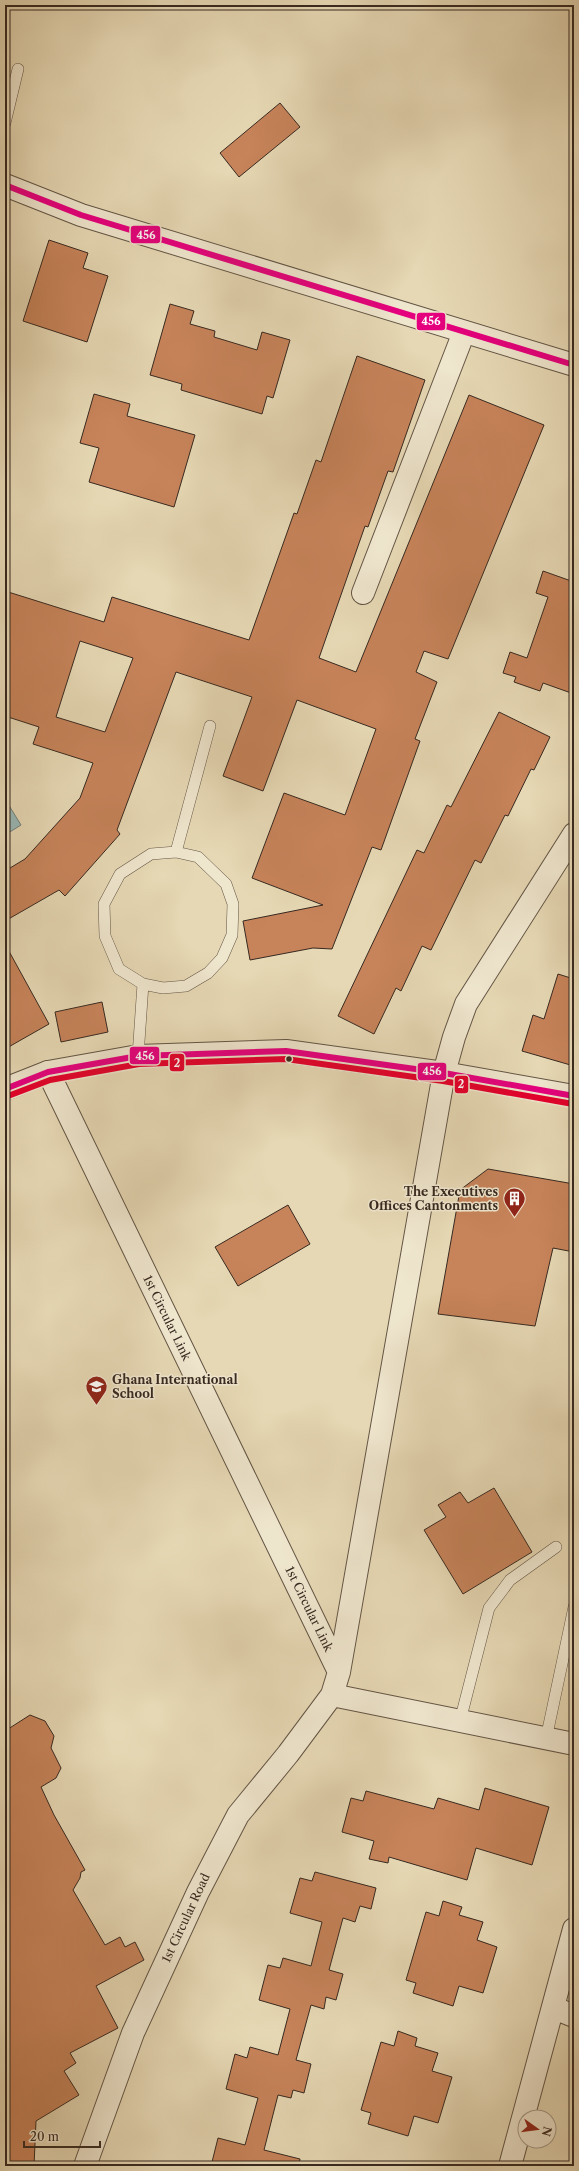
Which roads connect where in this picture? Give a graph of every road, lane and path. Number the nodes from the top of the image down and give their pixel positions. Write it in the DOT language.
graph roads {
  1 [pos="18,69"];
  2 [pos="5,123"];
  3 [pos="5,185"];
  4 [pos="464,332"];
  5 [pos="574,365"];
  6 [pos="363,593"];
  7 [pos="210,726"];
  8 [pos="574,834"];
  9 [pos="176,852"];
  10 [pos="143,984"];
  11 [pos="138,1056"];
  12 [pos="48,1072"];
  13 [pos="444,1073"];
  14 [pos="5,1089"];
  15 [pos="574,1096"];
  16 [pos="556,1547"];
  17 [pos="574,1607"];
  18 [pos="339,1672"];
  19 [pos="332,1695"];
  20 [pos="460,1721"];
  21 [pos="546,1739"];
  22 [pos="574,1744"];
  23 [pos="574,1929"];
  24 [pos="554,2008"];
  25 [pos="574,2016"];
  26 [pos="85,2166"];
  27 [pos="510,2166"];
  1 -- 2 [label="lane"];
  3 -- 4 [label="street"];
  4 -- 5 [label="street"];
  4 -- 6 [label="street"];
  7 -- 9 [label="lane"];
  8 -- 13 [label="street, 1st Circular Road"];
  9 -- 10 [label="lane"];
  9 -- 10 [label="lane"];
  10 -- 11 [label="lane"];
  11 -- 12 [label="street"];
  11 -- 13 [label="street"];
  12 -- 14 [label="street"];
  12 -- 18 [label="street, 1st Circular Link"];
  13 -- 15 [label="street"];
  13 -- 18 [label="street, 1st Circular Road"];
  16 -- 20 [label="lane"];
  17 -- 21 [label="lane"];
  18 -- 19 [label="street, 1st Circular Road"];
  19 -- 20 [label="street"];
  19 -- 26 [label="street, 1st Circular Road"];
  20 -- 21 [label="street"];
  21 -- 22 [label="street"];
  23 -- 24 [label="street"];
  24 -- 25 [label="street"];
  24 -- 27 [label="street"];
}
